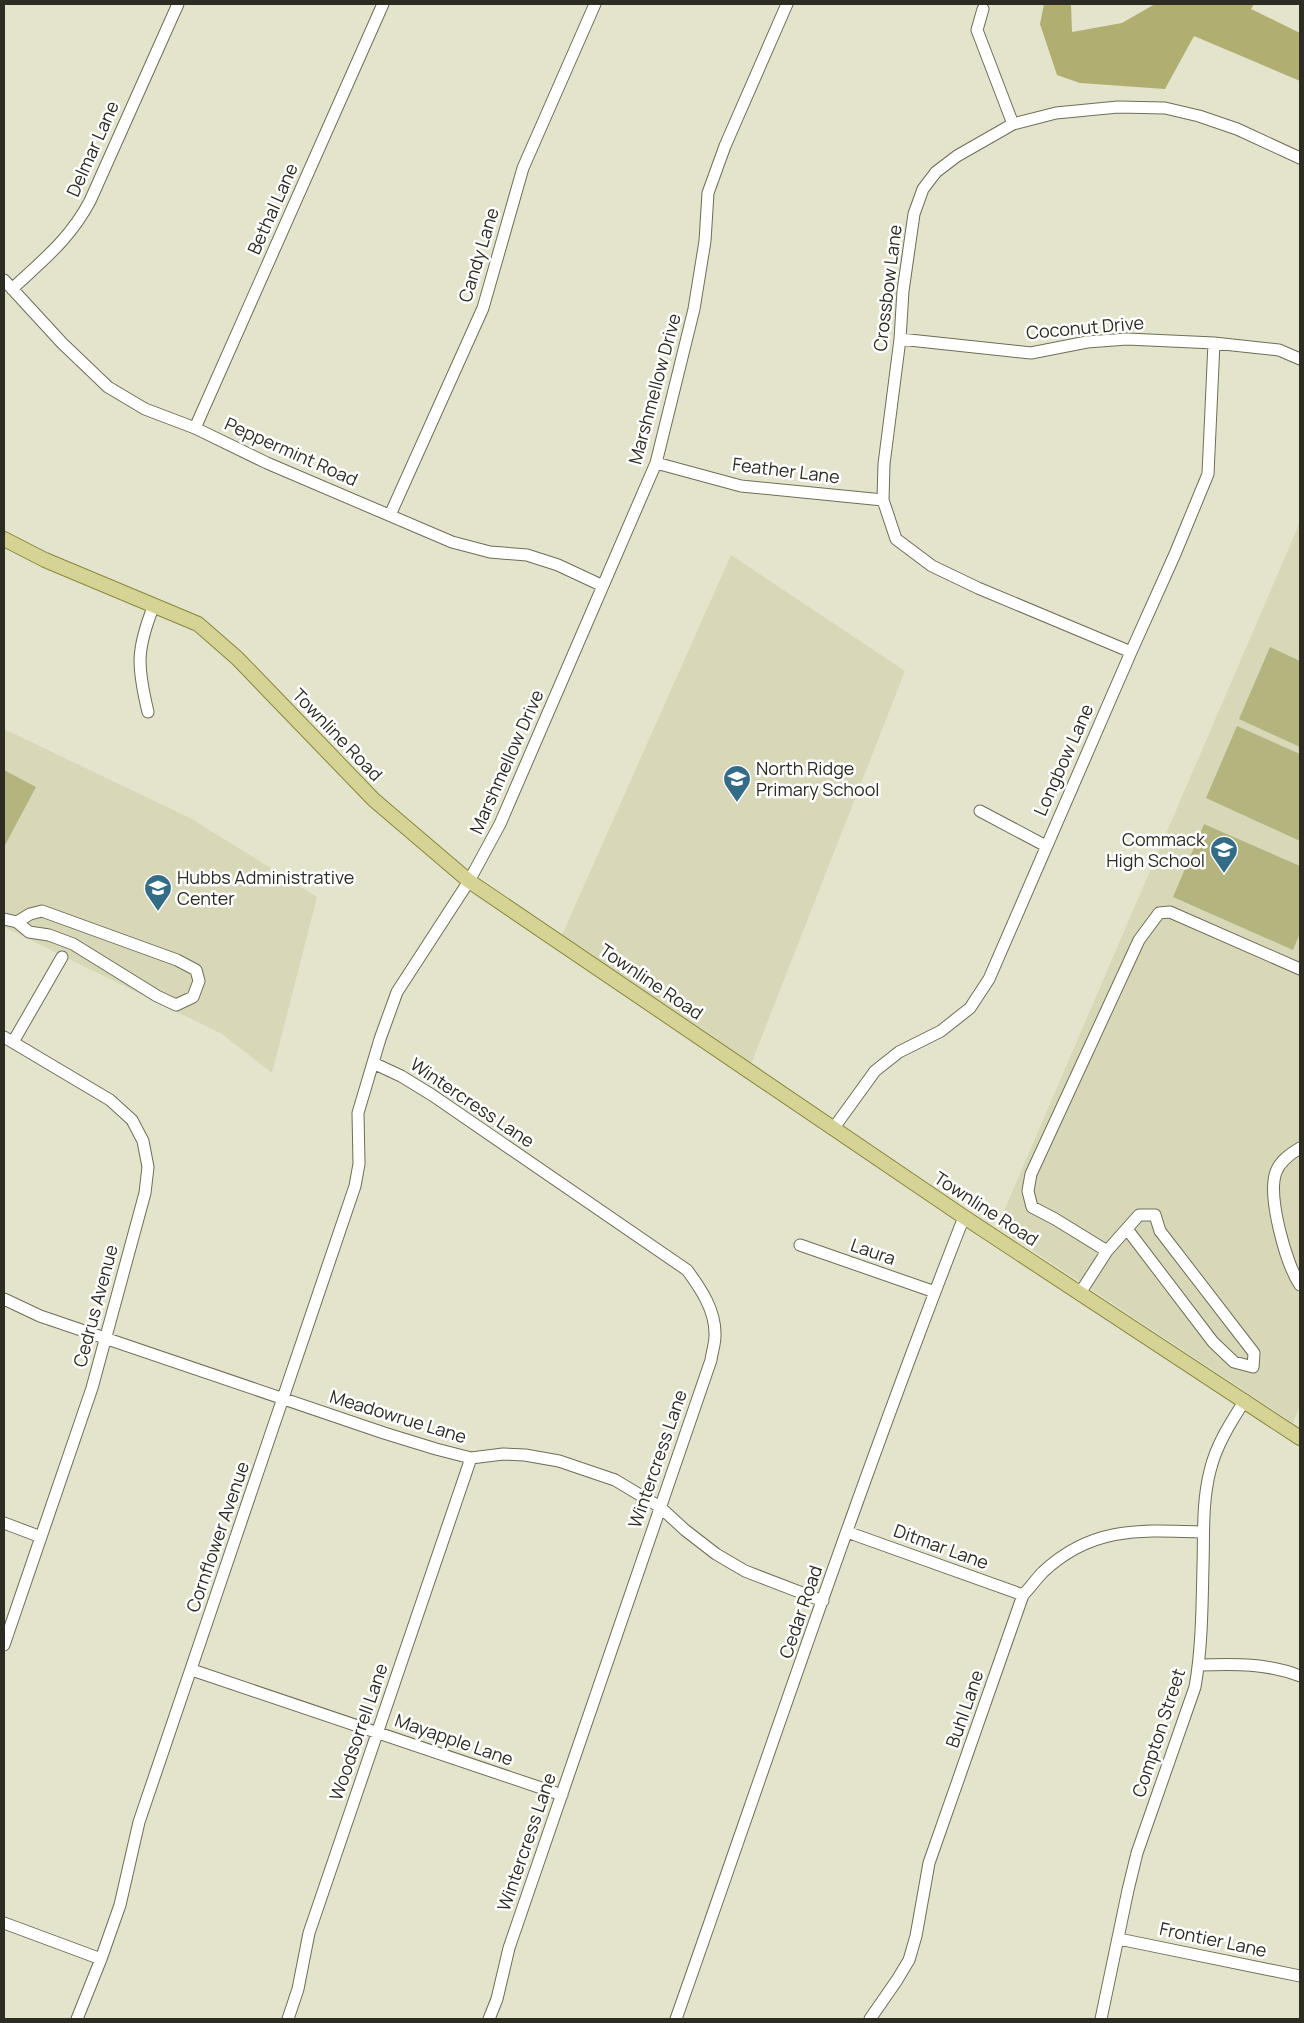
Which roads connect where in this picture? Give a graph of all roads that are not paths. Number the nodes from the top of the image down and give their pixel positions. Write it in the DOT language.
graph roads {
  1 [pos="178,4"];
  2 [pos="383,4"];
  3 [pos="595,4"];
  4 [pos="787,4"];
  5 [pos="983,9"];
  6 [pos="1013,124"];
  7 [pos="1300,158"];
  8 [pos="4,280"];
  9 [pos="12,289"];
  10 [pos="900,339"];
  11 [pos="1214,343"];
  12 [pos="1300,359"];
  13 [pos="195,428"];
  14 [pos="656,463"];
  15 [pos="883,500"];
  16 [pos="390,515"];
  17 [pos="4,539"];
  18 [pos="603,586"];
  19 [pos="154,605"];
  20 [pos="1131,652"];
  21 [pos="148,712"];
  22 [pos="980,811"];
  23 [pos="1046,846"];
  24 [pos="469,881"];
  25 [pos="4,919"];
  26 [pos="17,922"];
  27 [pos="62,957"];
  28 [pos="1300,969"];
  29 [pos="8,1040"];
  30 [pos="373,1063"];
  31 [pos="833,1129"];
  32 [pos="1300,1148"];
  33 [pos="964,1218"];
  34 [pos="1127,1229"];
  35 [pos="800,1245"];
  36 [pos="1107,1251"];
  37 [pos="1300,1285"];
  38 [pos="935,1292"];
  39 [pos="1080,1293"];
  40 [pos="4,1299"];
  41 [pos="106,1338"];
  42 [pos="283,1399"];
  43 [pos="1245,1400"];
  44 [pos="1299,1434"];
  45 [pos="471,1458"];
  46 [pos="660,1507"];
  47 [pos="4,1523"];
  48 [pos="847,1532"];
  49 [pos="1203,1532"];
  50 [pos="41,1537"];
  51 [pos="1023,1596"];
  52 [pos="823,1601"];
  53 [pos="4,1645"];
  54 [pos="1199,1665"];
  55 [pos="192,1670"];
  56 [pos="1300,1676"];
  57 [pos="377,1732"];
  58 [pos="562,1795"];
  59 [pos="4,1923"];
  60 [pos="1119,1939"];
  61 [pos="101,1959"];
  62 [pos="1300,1976"];
  63 [pos="77,2019"];
  64 [pos="288,2019"];
  65 [pos="490,2019"];
  66 [pos="676,2019"];
  67 [pos="870,2019"];
  68 [pos="1102,2019"];
  1 -- 9 [label="street, Delmar Lane"];
  2 -- 13 [label="street, Bethal Lane"];
  3 -- 16 [label="street, Candy Lane"];
  4 -- 14 [label="street, Marshmellow Drive"];
  5 -- 6 [label="street"];
  6 -- 7 [label="street, Crossbow Lane"];
  6 -- 10 [label="street, Crossbow Lane"];
  8 -- 9 [label="street, Peppermint Road"];
  9 -- 13 [label="street, Peppermint Road"];
  10 -- 11 [label="street, Coconut Drive"];
  10 -- 15 [label="street, Crossbow Lane"];
  11 -- 12 [label="street, Coconut Drive"];
  11 -- 20 [label="street, Longbow Lane"];
  13 -- 16 [label="street, Peppermint Road"];
  14 -- 15 [label="street, Feather Lane"];
  14 -- 18 [label="street, Marshmellow Drive"];
  15 -- 20 [label="street, Crossbow Lane"];
  16 -- 18 [label="street, Peppermint Road"];
  17 -- 19 [label="main road, Townline Road"];
  18 -- 24 [label="street, Marshmellow Drive"];
  19 -- 21 [label="street"];
  19 -- 24 [label="main road, Townline Road"];
  20 -- 23 [label="street, Longbow Lane"];
  22 -- 23 [label="street"];
  23 -- 31 [label="street, Longbow Lane"];
  24 -- 30 [label="street, Marshmellow Drive"];
  24 -- 31 [label="main road, Townline Road"];
  25 -- 26 [label="street"];
  26 -- 26 [label="street"];
  27 -- 29 [label="street"];
  28 -- 36 [label="street"];
  29 -- 41 [label="street, Cedrus Avenue"];
  30 -- 42 [label="street, Cornflower Avenue"];
  30 -- 46 [label="street, Wintercress Lane"];
  31 -- 33 [label="main road, Townline Road"];
  32 -- 37 [label="street"];
  33 -- 38 [label="street, Cedar Road"];
  33 -- 39 [label="main road, Townline Road"];
  34 -- 34 [label="street"];
  34 -- 36 [label="street"];
  35 -- 38 [label="street, Laura"];
  36 -- 39 [label="street"];
  38 -- 48 [label="street, Cedar Road"];
  39 -- 43 [label="main road, Townline Road"];
  40 -- 41 [label="street, Meadowrue Lane"];
  41 -- 42 [label="street, Meadowrue Lane"];
  41 -- 50 [label="street, Cedrus Avenue"];
  42 -- 45 [label="street, Meadowrue Lane"];
  42 -- 55 [label="street, Cornflower Avenue"];
  43 -- 44 [label="main road, Townline Road"];
  43 -- 49 [label="street, Compton Street"];
  45 -- 46 [label="street, Meadowrue Lane"];
  45 -- 57 [label="street, Woodsorrell Lane"];
  46 -- 52 [label="street, Meadowrue Lane"];
  46 -- 58 [label="street, Wintercress Lane"];
  47 -- 50 [label="street"];
  48 -- 51 [label="street, Ditmar Lane"];
  48 -- 52 [label="street, Cedar Road"];
  49 -- 51 [label="street, Buhl Lane"];
  49 -- 54 [label="street, Compton Street"];
  50 -- 53 [label="street, Cedrus Avenue"];
  51 -- 67 [label="street, Buhl Lane"];
  52 -- 66 [label="street, Cedar Road"];
  54 -- 56 [label="street"];
  54 -- 60 [label="street, Compton Street"];
  55 -- 57 [label="street, Mayapple Lane"];
  55 -- 61 [label="street, Cornflower Avenue"];
  57 -- 58 [label="street, Mayapple Lane"];
  57 -- 64 [label="street, Woodsorrell Lane"];
  58 -- 65 [label="street, Wintercress Lane"];
  59 -- 61 [label="street"];
  60 -- 62 [label="street, Frontier Lane"];
  60 -- 68 [label="street, Compton Street"];
  61 -- 63 [label="street, Cornflower Avenue"];
}
